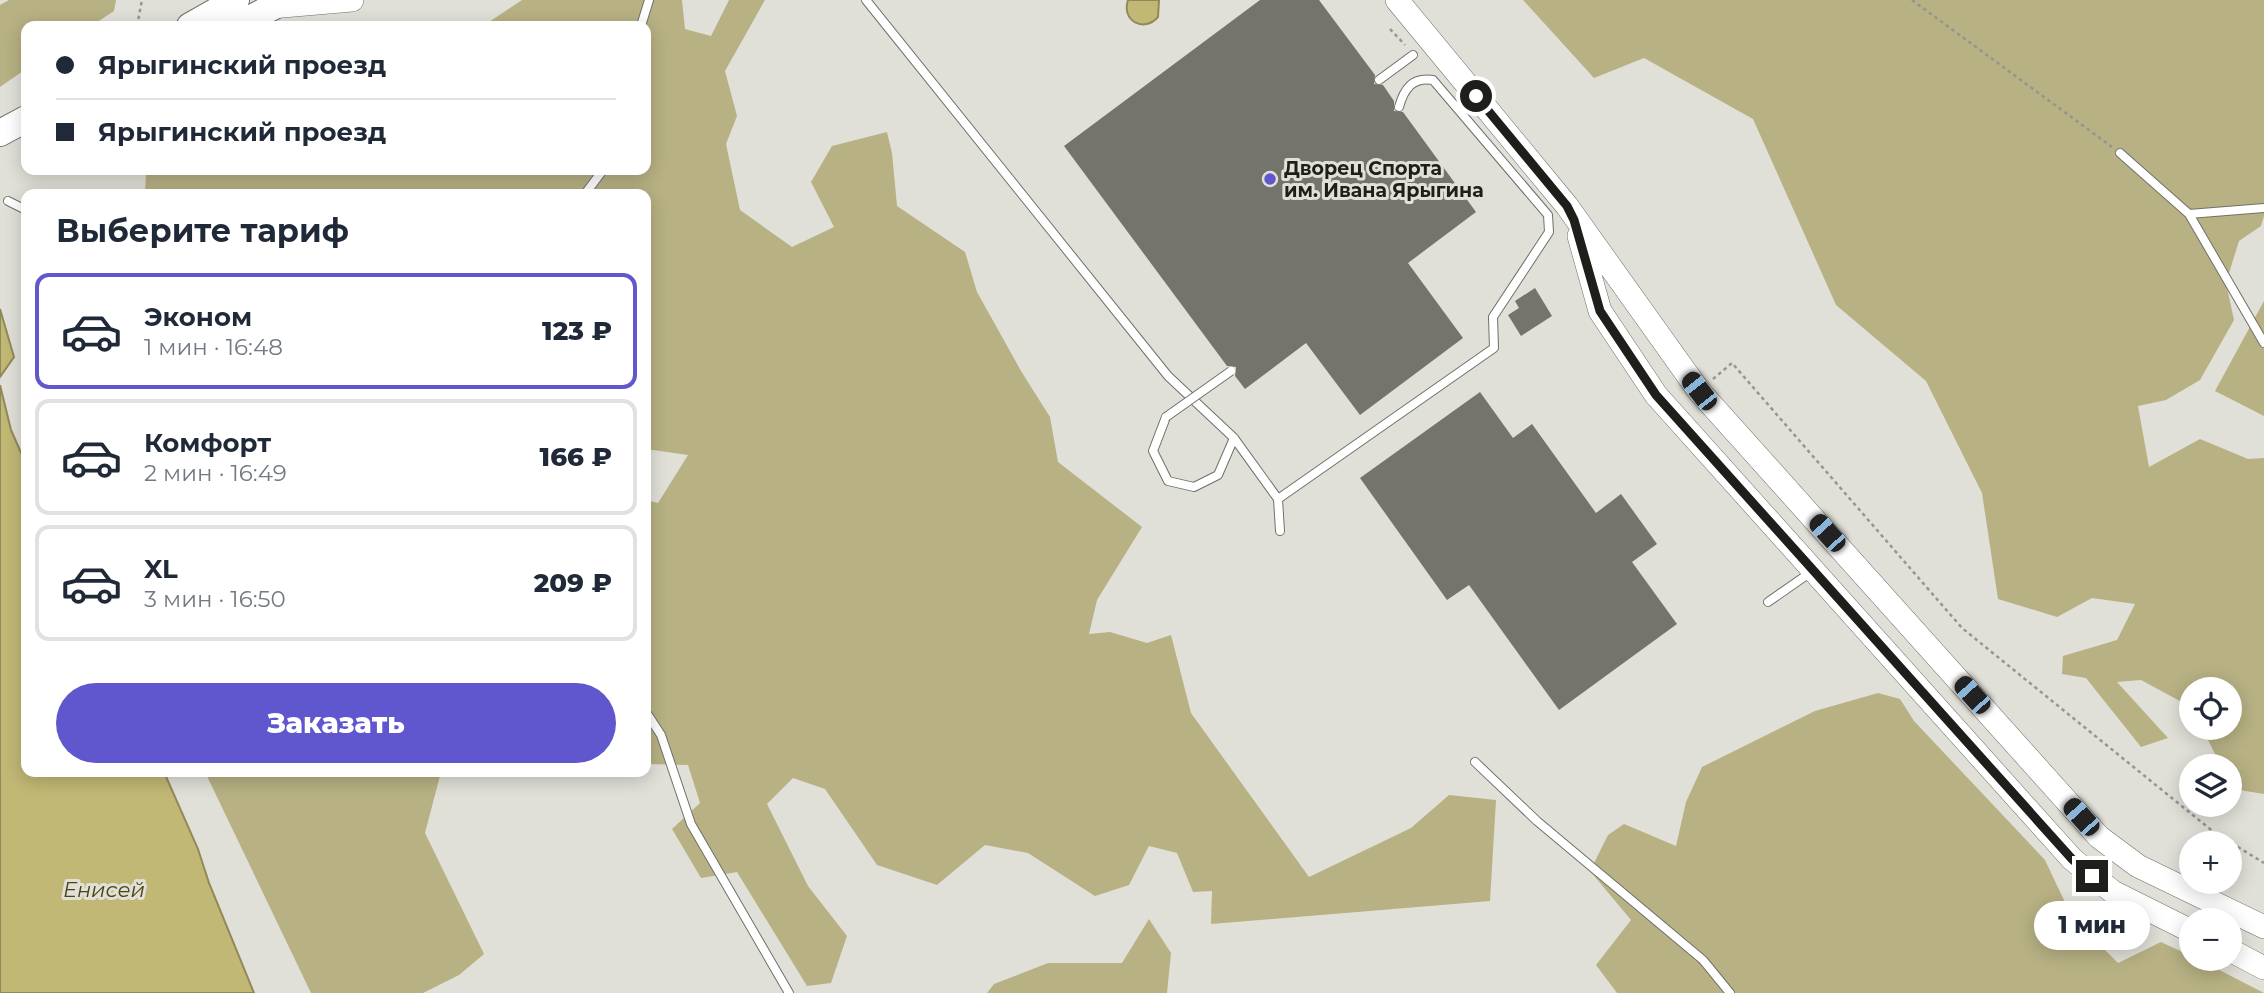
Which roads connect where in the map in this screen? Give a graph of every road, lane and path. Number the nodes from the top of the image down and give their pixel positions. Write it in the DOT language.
graph roads {
  1 [pos="142,0"];
  2 [pos="236,0"];
  3 [pos="352,0"];
  4 [pos="649,0"];
  5 [pos="866,0"];
  6 [pos="1397,0"];
  7 [pos="1912,0"];
  8 [pos="279,4"];
  9 [pos="138,21"];
  10 [pos="199,21"];
  11 [pos="246,21"];
  12 [pos="643,21"];
  13 [pos="1390,29"];
  14 [pos="1413,54"];
  15 [pos="1379,80"];
  16 [pos="1399,107"];
  17 [pos="21,122"];
  18 [pos="0,134"];
  19 [pos="21,142"];
  20 [pos="0,153"];
  21 [pos="2120,153"];
  22 [pos="8,201"];
  23 [pos="21,208"];
  24 [pos="2264,208"];
  25 [pos="2189,214"];
  26 [pos="1574,220"];
  27 [pos="2264,343"];
  28 [pos="1231,371"];
  29 [pos="1683,371"];
  30 [pos="1699,391"];
  31 [pos="1656,395"];
  32 [pos="1234,438"];
  33 [pos="1278,499"];
  34 [pos="1280,531"];
  35 [pos="1812,571"];
  36 [pos="1768,602"];
  37 [pos="651,719"];
  38 [pos="1475,762"];
  39 [pos="2264,863"];
  40 [pos="2179,925"];
  41 [pos="2264,927"];
  42 [pos="2242,956"];
  43 [pos="2264,968"];
  44 [pos="789,993"];
  45 [pos="1730,993"];
  1 -- 9 [label="path"];
  2 -- 10 [label="highway"];
  3 -- 8 [label="main road"];
  4 -- 12 [label="lane"];
  5 -- 32 [label="lane"];
  6 -- 26 [label="main road"];
  7 -- 21 [label="path"];
  8 -- 11 [label="highway"];
  13 -- 14 [label="path"];
  14 -- 15 [label="lane"];
  16 -- 33 [label="lane"];
  17 -- 18 [label="highway"];
  19 -- 20 [label="highway"];
  21 -- 25 [label="lane"];
  22 -- 23 [label="lane"];
  24 -- 25 [label="lane"];
  25 -- 27 [label="lane"];
  26 -- 29 [label="main road"];
  26 -- 31 [label="main road"];
  28 -- 32 [label="lane, bridge"];
  29 -- 30 [label="main road"];
  29 -- 31 [label="main road"];
  30 -- 39 [label="path"];
  30 -- 41 [label="main road"];
  31 -- 35 [label="main road"];
  32 -- 33 [label="lane"];
  33 -- 34 [label="lane"];
  35 -- 36 [label="lane"];
  35 -- 40 [label="main road"];
  37 -- 44 [label="lane"];
  38 -- 45 [label="lane"];
  42 -- 43 [label="main road"];
}
